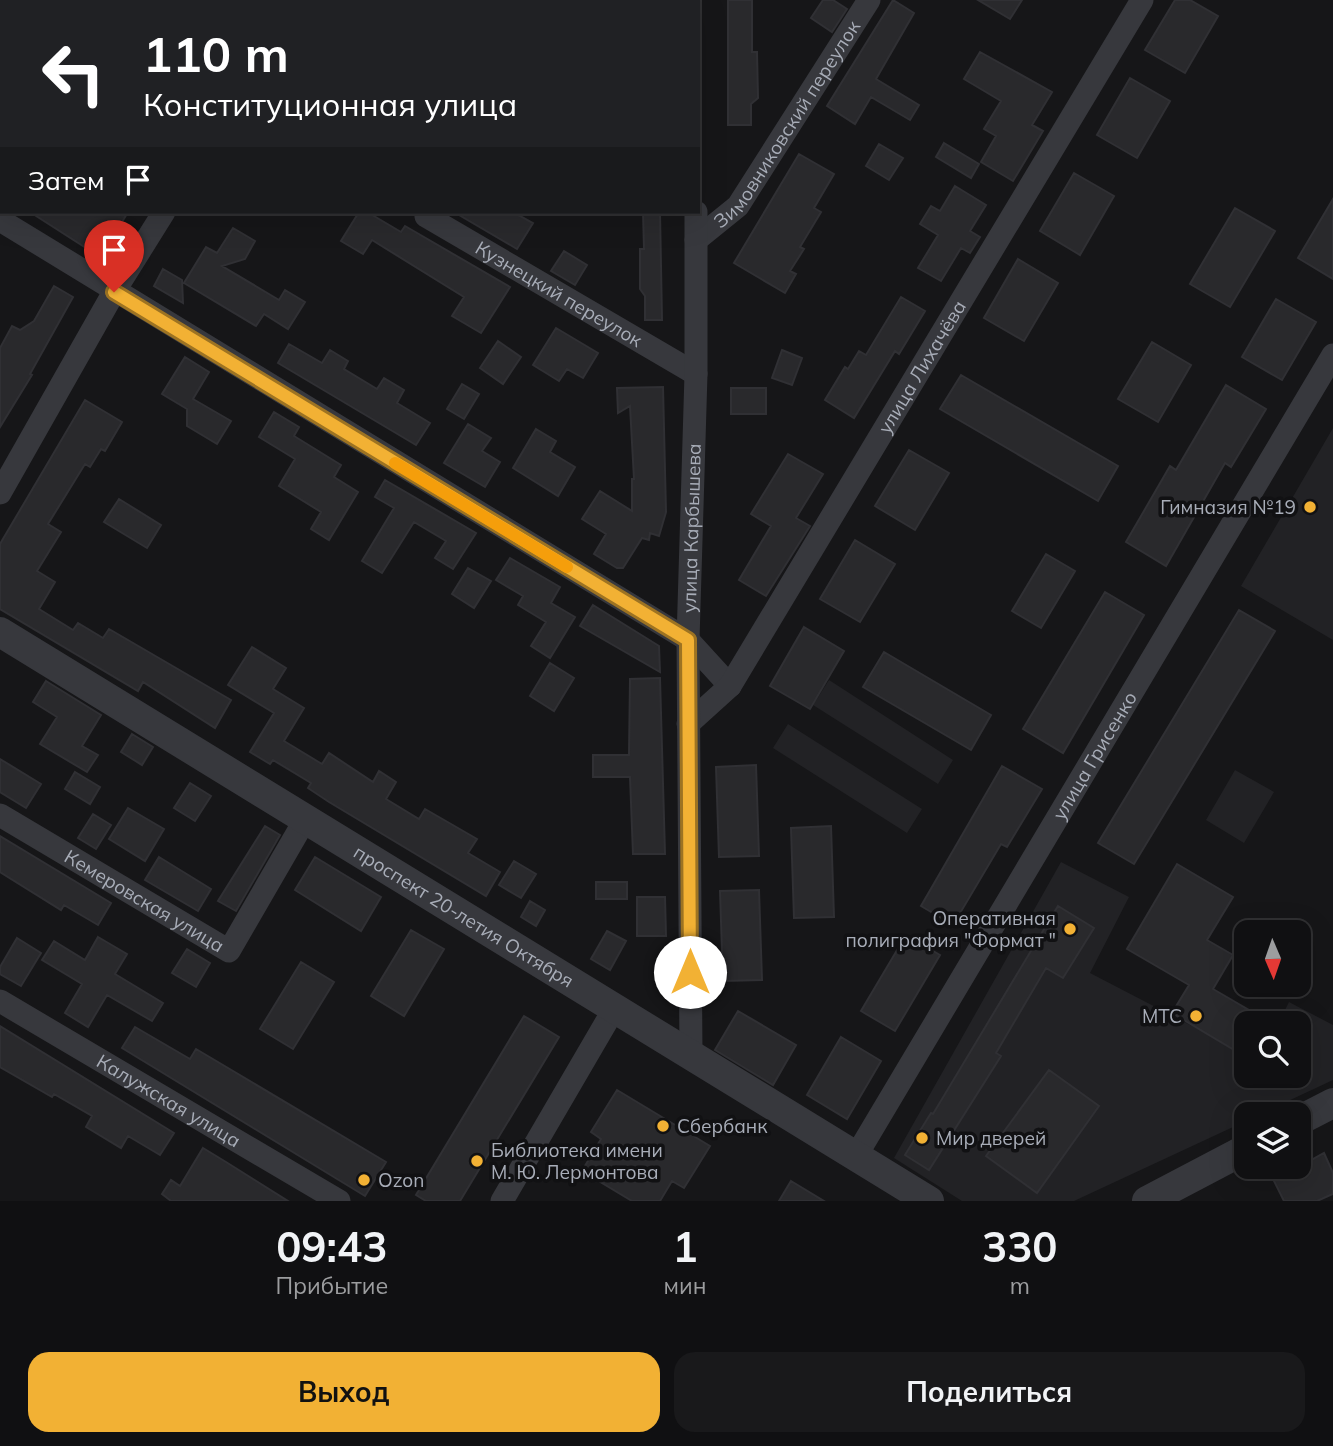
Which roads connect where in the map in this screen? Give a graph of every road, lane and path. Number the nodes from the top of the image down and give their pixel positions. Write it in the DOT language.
graph roads {
  1 [pos="869,0"];
  2 [pos="1142,0"];
  3 [pos="163,214"];
  4 [pos="428,214"];
  5 [pos="696,214"];
  6 [pos="0,220"];
  7 [pos="696,240"];
  8 [pos="114,292"];
  9 [pos="1333,355"];
  10 [pos="696,374"];
  11 [pos="0,493"];
  12 [pos="0,632"];
  13 [pos="688,640"];
  14 [pos="730,685"];
  15 [pos="688,724"];
  16 [pos="0,815"];
  17 [pos="306,818"];
  18 [pos="0,1001"];
  19 [pos="614,1009"];
  20 [pos="691,1055"];
  21 [pos="1333,1103"];
  22 [pos="1311,1114"];
  23 [pos="1234,1155"];
  24 [pos="856,1156"];
  25 [pos="339,1201"];
  26 [pos="502,1201"];
  27 [pos="929,1201"];
  28 [pos="1147,1201"];
  1 -- 7 [label="street, Зимовниковский переулок"];
  2 -- 14 [label="street, улица Лихачёва"];
  3 -- 8 [label="street"];
  4 -- 10 [label="street, Кузнецкий переулок"];
  5 -- 7 [label="street, улица Карбышева"];
  6 -- 8 [label="street"];
  7 -- 10 [label="street, улица Карбышева"];
  8 -- 11 [label="street"];
  8 -- 13 [label="street"];
  9 -- 24 [label="street, улица Грисенко"];
  10 -- 13 [label="street, улица Карбышева"];
  12 -- 17 [label="street, проспект 20-летия Октября"];
  13 -- 14 [label="street"];
  13 -- 15 [label="street, улица Карбышева"];
  14 -- 15 [label="street, улица Лихачёва"];
  15 -- 20 [label="street, улица Карбышева"];
  16 -- 17 [label="street, Кемеровская улица"];
  17 -- 19 [label="street, проспект 20-летия Октября"];
  18 -- 25 [label="street, Калужская улица"];
  19 -- 20 [label="street, проспект 20-летия Октября"];
  19 -- 26 [label="street"];
  20 -- 24 [label="street, проспект 20-летия Октября"];
  21 -- 22 [label="street"];
  23 -- 28 [label="street"];
  24 -- 27 [label="street, проспект 20-летия Октября"];
}
